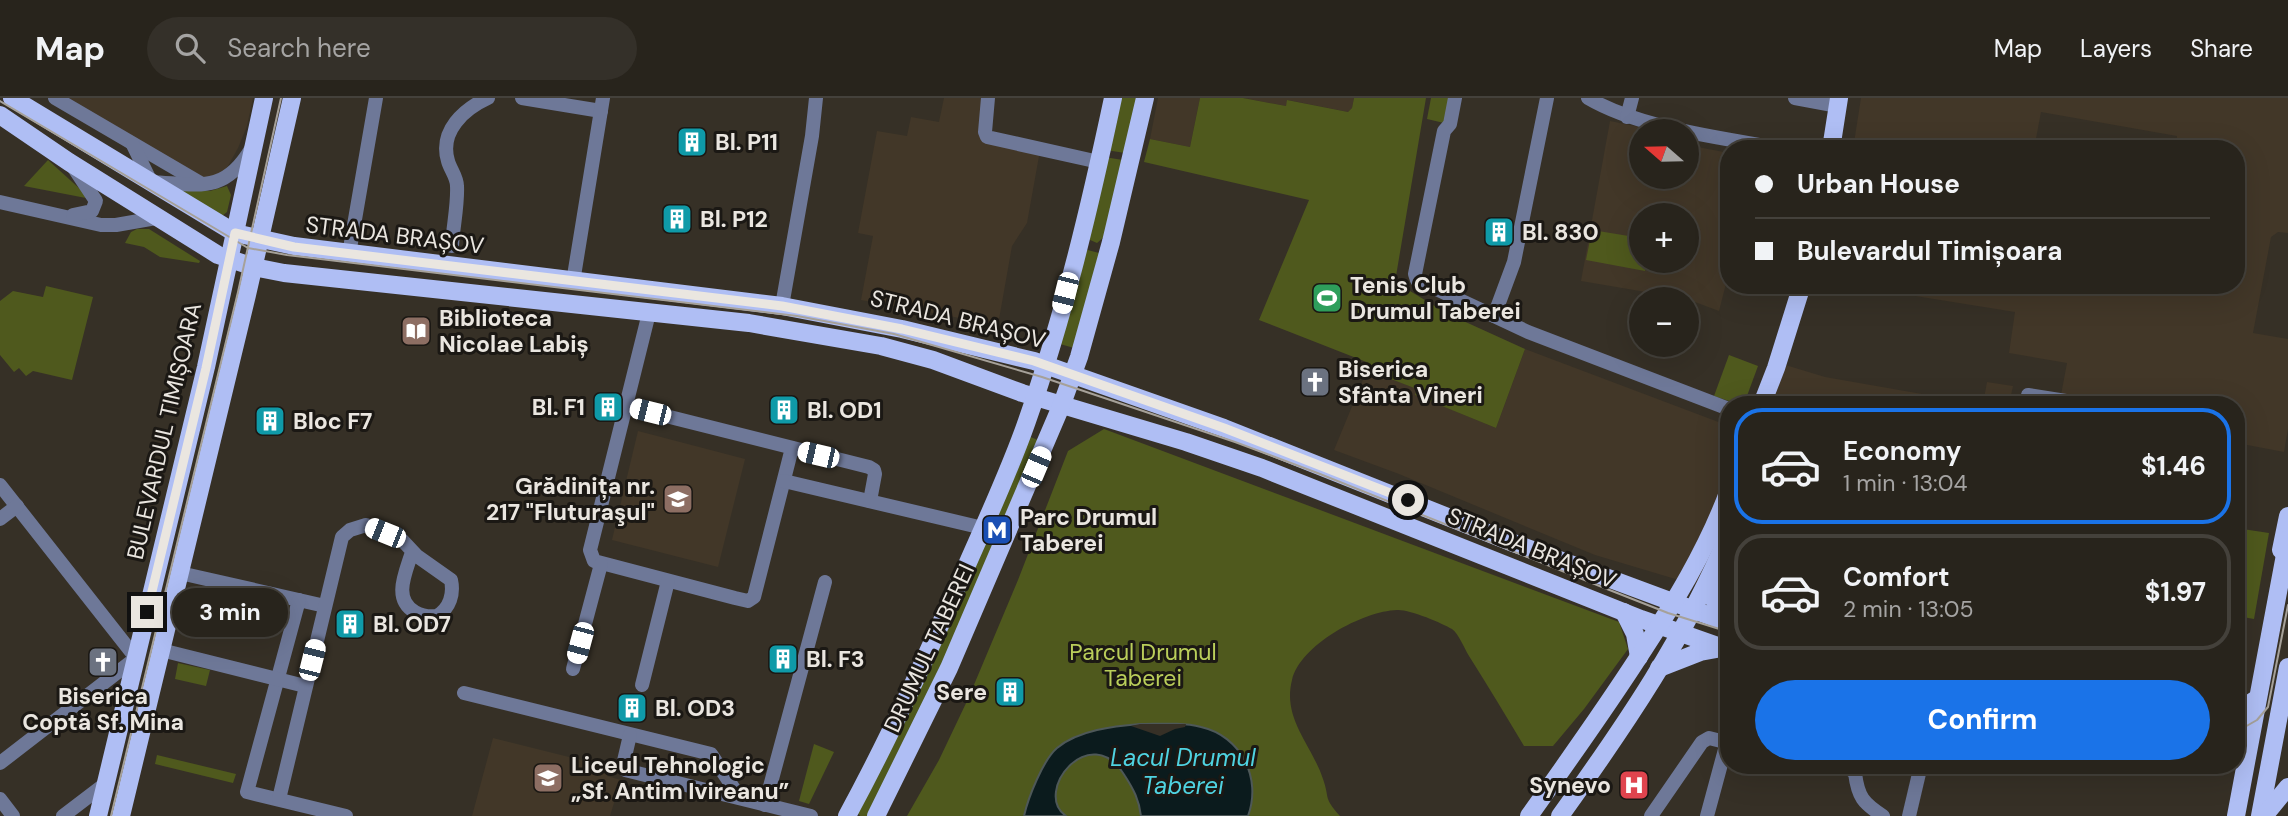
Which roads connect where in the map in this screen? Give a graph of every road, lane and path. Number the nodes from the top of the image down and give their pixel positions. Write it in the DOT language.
graph roads {
  1 [pos="12,98"];
  2 [pos="55,98"];
  3 [pos="264,98"];
  4 [pos="292,98"];
  5 [pos="376,98"];
  6 [pos="488,98"];
  7 [pos="522,98"];
  8 [pos="816,98"];
  9 [pos="988,98"];
  10 [pos="1113,98"];
  11 [pos="1145,98"];
  12 [pos="1455,98"];
  13 [pos="1547,98"];
  14 [pos="1588,98"];
  15 [pos="1632,98"];
  16 [pos="1796,98"];
  17 [pos="1842,101"];
  18 [pos="602,105"];
  19 [pos="0,115"];
  20 [pos="1627,117"];
  21 [pos="1738,140"];
  22 [pos="1833,140"];
  23 [pos="1841,140"];
  24 [pos="255,141"];
  25 [pos="134,145"];
  26 [pos="69,162"];
  27 [pos="1099,162"];
  28 [pos="151,183"];
  29 [pos="202,184"];
  30 [pos="0,202"];
  31 [pos="61,215"];
  32 [pos="156,218"];
  33 [pos="235,233"];
  34 [pos="1081,234"];
  35 [pos="260,240"];
  36 [pos="1111,242"];
  37 [pos="452,246"];
  38 [pos="349,254"];
  39 [pos="229,260"];
  40 [pos="254,267"];
  41 [pos="573,282"];
  42 [pos="1799,294"];
  43 [pos="1809,294"];
  44 [pos="782,306"];
  45 [pos="649,313"];
  46 [pos="1494,316"];
  47 [pos="1045,365"];
  48 [pos="1073,375"];
  49 [pos="2028,395"];
  50 [pos="1035,396"];
  51 [pos="1765,396"];
  52 [pos="1777,396"];
  53 [pos="2034,396"];
  54 [pos="1062,404"];
  55 [pos="626,406"];
  56 [pos="1720,406"];
  57 [pos="792,449"];
  58 [pos="784,481"];
  59 [pos="0,485"];
  60 [pos="870,501"];
  61 [pos="17,506"];
  62 [pos="1720,512"];
  63 [pos="2288,516"];
  64 [pos="0,519"];
  65 [pos="169,519"];
  66 [pos="192,524"];
  67 [pos="983,528"];
  68 [pos="2288,539"];
  69 [pos="412,552"];
  70 [pos="1720,554"];
  71 [pos="601,564"];
  72 [pos="180,573"];
  73 [pos="1688,577"];
  74 [pos="1709,579"];
  75 [pos="668,581"];
  76 [pos="825,582"];
  77 [pos="1644,592"];
  78 [pos="299,600"];
  79 [pos="1674,604"];
  80 [pos="325,606"];
  81 [pos="1720,609"];
  82 [pos="1693,611"];
  83 [pos="1624,612"];
  84 [pos="1720,619"];
  85 [pos="1660,626"];
  86 [pos="1681,633"];
  87 [pos="1720,647"];
  88 [pos="162,650"];
  89 [pos="1720,650"];
  90 [pos="1639,657"];
  91 [pos="135,658"];
  92 [pos="2288,667"];
  93 [pos="1659,668"];
  94 [pos="573,669"];
  95 [pos="277,679"];
  96 [pos="642,685"];
  97 [pos="306,686"];
  98 [pos="464,693"];
  99 [pos="2286,693"];
  100 [pos="2245,714"];
  101 [pos="2245,720"];
  102 [pos="2245,726"];
  103 [pos="2280,729"];
  104 [pos="630,735"];
  105 [pos="1720,741"];
  106 [pos="2245,757"];
  107 [pos="0,763"];
  108 [pos="2279,763"];
  109 [pos="1720,771"];
  110 [pos="1855,774"];
  111 [pos="1920,774"];
  112 [pos="2240,774"];
  113 [pos="105,784"];
  114 [pos="2288,787"];
  115 [pos="740,798"];
  116 [pos="0,799"];
  117 [pos="279,799"];
  118 [pos="765,805"];
  119 [pos="13,816"];
  120 [pos="62,816"];
  121 [pos="97,816"];
  122 [pos="121,816"];
  123 [pos="346,816"];
  124 [pos="811,816"];
  125 [pos="847,816"];
  126 [pos="876,816"];
  127 [pos="1529,816"];
  128 [pos="1560,816"];
  129 [pos="1651,816"];
  130 [pos="1707,816"];
  131 [pos="1883,816"];
  132 [pos="1912,816"];
  133 [pos="2236,816"];
  134 [pos="2262,816"];
  1 -- 28 [label="main road, STRADA BRAȘOV"];
  2 -- 25 [label="street"];
  3 -- 24 [label="main road, BULEVARDUL TIMIȘOARA"];
  4 -- 35 [label="main road, BULEVARDUL TIMIȘOARA"];
  5 -- 38 [label="street"];
  6 -- 37 [label="street"];
  7 -- 18 [label="street"];
  8 -- 44 [label="street"];
  9 -- 27 [label="street"];
  10 -- 27 [label="main road, DRUMUL TABEREI"];
  11 -- 36 [label="main road, DRUMUL TABEREI"];
  12 -- 46 [label="street"];
  13 -- 46 [label="street"];
  14 -- 20 [label="street"];
  15 -- 20 [label="street"];
  16 -- 17 [label="street"];
  17 -- 22 [label="main road"];
  17 -- 23 [label="main road"];
  18 -- 41 [label="street"];
  19 -- 26 [label="main road, STRADA BRAȘOV"];
  20 -- 21 [label="street"];
  24 -- 29 [label="street"];
  24 -- 33 [label="main road, BULEVARDUL TIMIȘOARA"];
  25 -- 28 [label="street"];
  25 -- 29 [label="street"];
  26 -- 31 [label="street"];
  26 -- 32 [label="main road, STRADA BRAȘOV"];
  27 -- 34 [label="main road, DRUMUL TABEREI"];
  28 -- 29 [label="street"];
  28 -- 33 [label="main road, STRADA BRAȘOV"];
  30 -- 31 [label="street"];
  31 -- 32 [label="street"];
  32 -- 39 [label="main road, STRADA BRAȘOV"];
  33 -- 35 [label="main road, STRADA BRAȘOV"];
  33 -- 39 [label="main road, BULEVARDUL TIMIȘOARA"];
  34 -- 36 [label="main road"];
  34 -- 47 [label="main road, DRUMUL TABEREI"];
  35 -- 38 [label="main road, STRADA BRAȘOV"];
  35 -- 40 [label="main road, BULEVARDUL TIMIȘOARA"];
  36 -- 48 [label="main road, DRUMUL TABEREI"];
  38 -- 41 [label="main road, STRADA BRAȘOV"];
  39 -- 40 [label="main road, STRADA BRAȘOV"];
  39 -- 65 [label="main road, BULEVARDUL TIMIȘOARA"];
  40 -- 45 [label="main road, STRADA BRAȘOV"];
  40 -- 66 [label="main road, BULEVARDUL TIMIȘOARA"];
  41 -- 44 [label="main road, STRADA BRAȘOV"];
  42 -- 51 [label="main road"];
  43 -- 52 [label="main road"];
  44 -- 47 [label="main road, STRADA BRAȘOV"];
  45 -- 50 [label="main road, STRADA BRAȘOV"];
  45 -- 55 [label="street"];
  46 -- 56 [label="street"];
  47 -- 48 [label="main road, STRADA BRAȘOV"];
  47 -- 50 [label="main road, DRUMUL TABEREI"];
  48 -- 54 [label="main road, DRUMUL TABEREI"];
  48 -- 77 [label="main road, STRADA BRAȘOV"];
  49 -- 53 [label="street"];
  50 -- 54 [label="main road, STRADA BRAȘOV"];
  50 -- 67 [label="main road, DRUMUL TABEREI"];
  54 -- 83 [label="main road, STRADA BRAȘOV"];
  54 -- 126 [label="main road, DRUMUL TABEREI"];
  55 -- 57 [label="street"];
  55 -- 71 [label="street"];
  57 -- 58 [label="street"];
  57 -- 60 [label="street"];
  58 -- 60 [label="street"];
  58 -- 75 [label="street"];
  59 -- 61 [label="street"];
  60 -- 67 [label="street"];
  61 -- 64 [label="street"];
  61 -- 91 [label="street"];
  62 -- 73 [label="main road"];
  63 -- 101 [label="main road"];
  65 -- 66 [label="main road"];
  65 -- 91 [label="main road, BULEVARDUL TIMIȘOARA"];
  66 -- 72 [label="main road, BULEVARDUL TIMIȘOARA"];
  67 -- 125 [label="main road, DRUMUL TABEREI"];
  68 -- 100 [label="main road"];
  69 -- 69 [label="street"];
  69 -- 80 [label="street"];
  70 -- 74 [label="main road"];
  71 -- 75 [label="street"];
  71 -- 94 [label="street"];
  72 -- 78 [label="street"];
  72 -- 88 [label="main road, BULEVARDUL TIMIȘOARA"];
  73 -- 77 [label="main road"];
  73 -- 79 [label="main road"];
  74 -- 81 [label="main road"];
  74 -- 82 [label="main road"];
  75 -- 96 [label="street"];
  76 -- 118 [label="street"];
  77 -- 79 [label="main road, STRADA BRAȘOV"];
  78 -- 80 [label="street"];
  78 -- 95 [label="street"];
  79 -- 82 [label="main road, STRADA BRAȘOV"];
  79 -- 85 [label="main road"];
  80 -- 97 [label="street"];
  82 -- 84 [label="main road, STRADA BRAȘOV"];
  82 -- 86 [label="main road"];
  83 -- 85 [label="main road, STRADA BRAȘOV"];
  83 -- 90 [label="main road"];
  85 -- 86 [label="main road, STRADA BRAȘOV"];
  85 -- 90 [label="main road"];
  86 -- 87 [label="main road, STRADA BRAȘOV"];
  86 -- 93 [label="main road"];
  88 -- 95 [label="street"];
  88 -- 122 [label="main road, BULEVARDUL TIMIȘOARA"];
  89 -- 93 [label="main road"];
  90 -- 127 [label="main road"];
  91 -- 107 [label="street"];
  91 -- 113 [label="main road, BULEVARDUL TIMIȘOARA"];
  92 -- 99 [label="main road"];
  93 -- 128 [label="main road"];
  95 -- 97 [label="street"];
  95 -- 117 [label="street"];
  97 -- 117 [label="street"];
  98 -- 104 [label="street"];
  99 -- 103 [label="main road"];
  102 -- 103 [label="main road"];
  103 -- 108 [label="main road"];
  104 -- 115 [label="street"];
  104 -- 115 [label="street"];
  105 -- 129 [label="street"];
  106 -- 108 [label="main road"];
  108 -- 134 [label="main road"];
  109 -- 130 [label="street"];
  110 -- 131 [label="street"];
  111 -- 132 [label="street"];
  112 -- 133 [label="main road"];
  113 -- 120 [label="street"];
  113 -- 121 [label="main road, BULEVARDUL TIMIȘOARA"];
  114 -- 134 [label="main road"];
  115 -- 118 [label="street"];
  116 -- 119 [label="street"];
  117 -- 123 [label="street"];
  118 -- 124 [label="street"];
}
